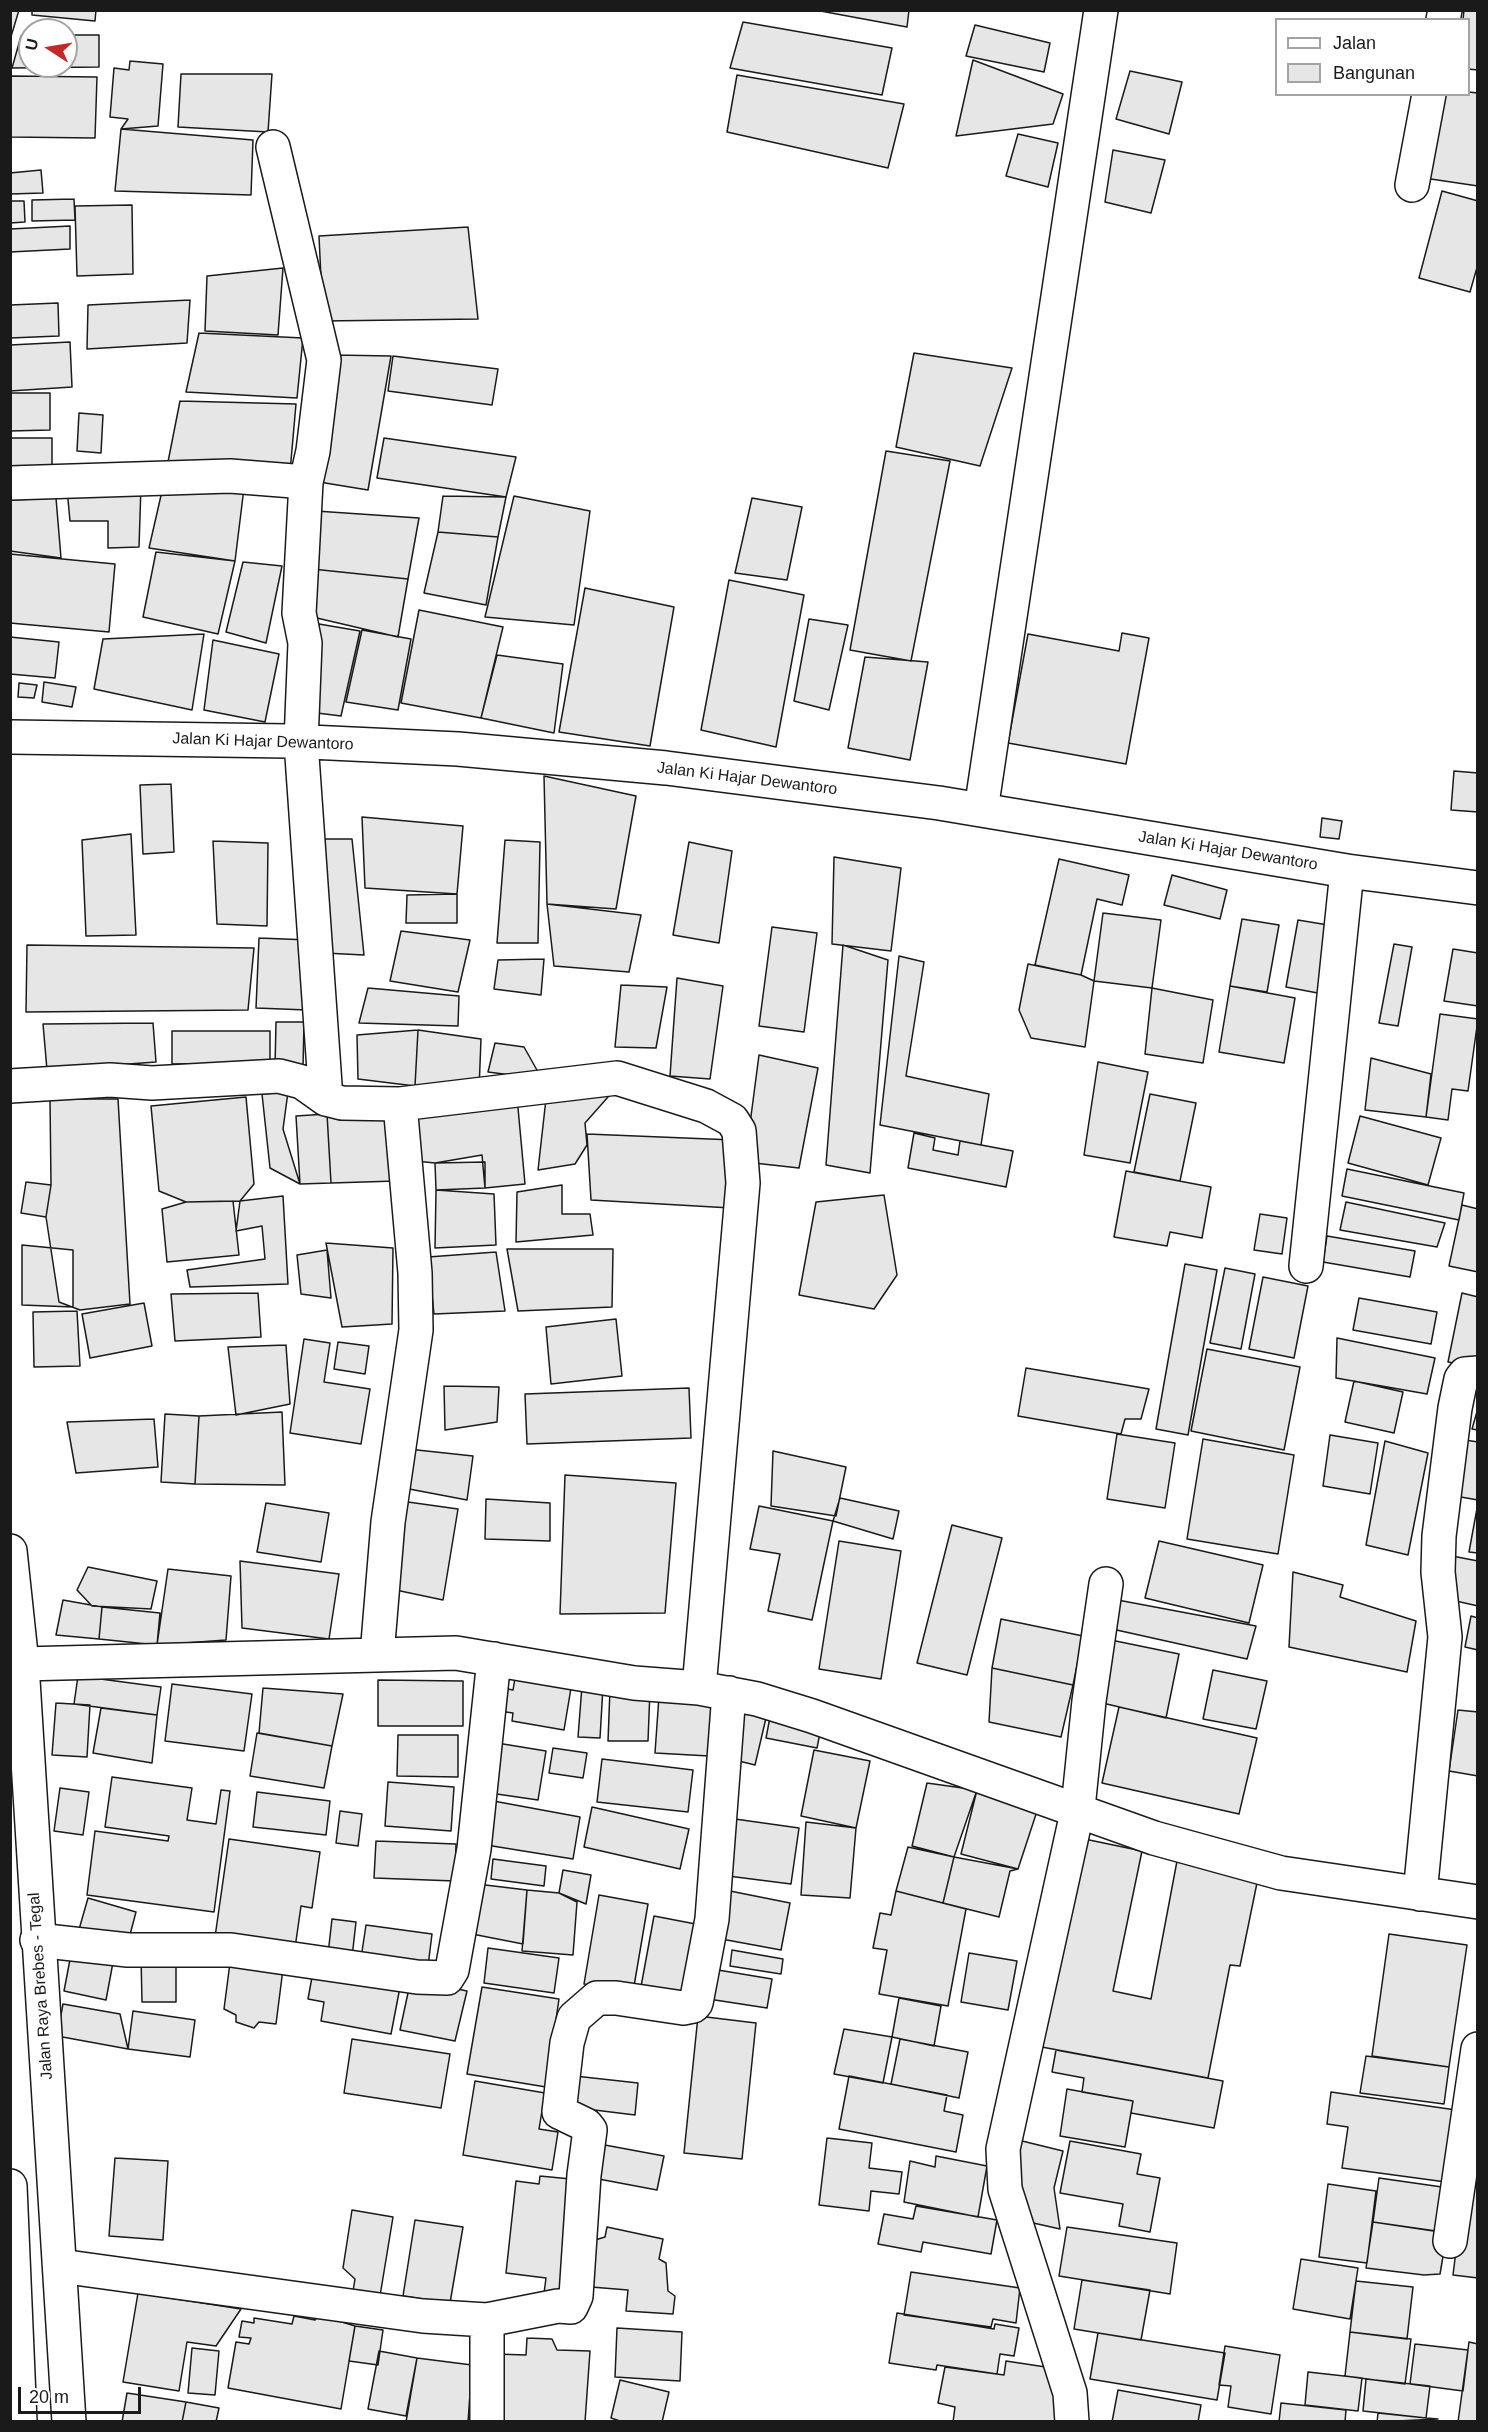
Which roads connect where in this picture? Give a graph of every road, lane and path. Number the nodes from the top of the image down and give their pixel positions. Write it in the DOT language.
graph roads {
  1 [pos="1101,10"];
  2 [pos="1429,96"];
  3 [pos="273,147"];
  4 [pos="1412,185"];
  5 [pos="306,482"];
  6 [pos="10,483"];
  7 [pos="10,737"];
  8 [pos="301,742"];
  9 [pos="981,810"];
  10 [pos="1347,871"];
  11 [pos="1478,888"];
  12 [pos="10,1086"];
  13 [pos="326,1099"];
  14 [pos="400,1104"];
  15 [pos="1306,1266"];
  16 [pos="1478,1373"];
  17 [pos="10,1551"];
  18 [pos="1106,1584"];
  19 [pos="14,1620"];
  20 [pos="377,1655"];
  21 [pos="494,1659"];
  22 [pos="22,1665"];
  23 [pos="714,1691"];
  24 [pos="1078,1809"];
  25 [pos="1420,1894"];
  26 [pos="1478,1902"];
  27 [pos="38,1940"];
  28 [pos="1478,2049"];
  29 [pos="10,2186"];
  30 [pos="1450,2241"];
  31 [pos="60,2266"];
  32 [pos="13,2279"];
  33 [pos="486,2320"];
  34 [pos="20,2421"];
  35 [pos="69,2421"];
  36 [pos="487,2421"];
  37 [pos="1072,2421"];
  1 -- 9 [label="main road"];
  2 -- 4 [label="main road"];
  3 -- 5 [label="main road"];
  5 -- 6 [label="main road"];
  5 -- 8 [label="main road"];
  7 -- 8 [label="main road, Jalan Ki Hajar Dewantoro"];
  8 -- 9 [label="main road, Jalan Ki Hajar Dewantoro"];
  8 -- 13 [label="main road"];
  9 -- 10 [label="main road, Jalan Ki Hajar Dewantoro"];
  10 -- 11 [label="main road, Jalan Ki Hajar Dewantoro"];
  10 -- 15 [label="main road"];
  12 -- 13 [label="main road"];
  13 -- 14 [label="main road"];
  14 -- 20 [label="main road"];
  14 -- 23 [label="main road"];
  16 -- 25 [label="main road"];
  17 -- 19 [label="main road, Jalan Raya Brebes - Tegal"];
  18 -- 24 [label="main road"];
  19 -- 22 [label="main road, Jalan Raya Brebes - Tegal"];
  20 -- 21 [label="main road"];
  20 -- 22 [label="main road"];
  21 -- 23 [label="main road"];
  21 -- 27 [label="main road"];
  22 -- 27 [label="main road, Jalan Raya Brebes - Tegal"];
  23 -- 24 [label="main road"];
  23 -- 33 [label="main road"];
  24 -- 25 [label="main road"];
  24 -- 37 [label="main road"];
  25 -- 26 [label="main road"];
  27 -- 31 [label="main road, Jalan Raya Brebes - Tegal"];
  28 -- 30 [label="main road"];
  29 -- 32 [label="main road"];
  31 -- 33 [label="main road"];
  31 -- 35 [label="main road, Jalan Raya Brebes - Tegal"];
  32 -- 34 [label="main road"];
  33 -- 36 [label="main road"];
}
